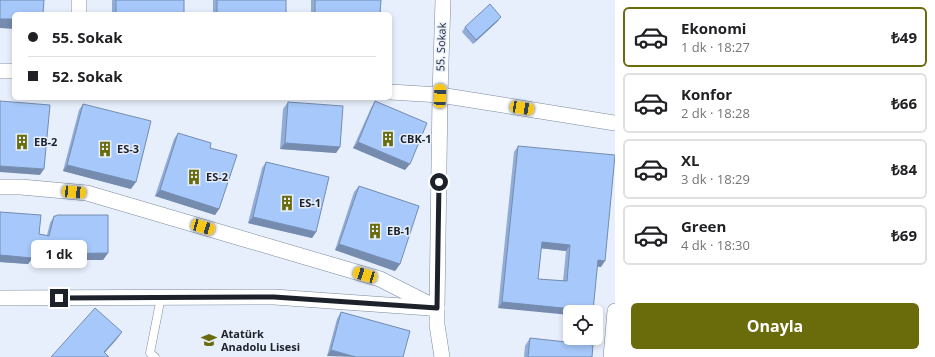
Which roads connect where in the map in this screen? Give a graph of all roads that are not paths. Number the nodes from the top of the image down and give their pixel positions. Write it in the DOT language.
graph roads {
  1 [pos="79,0"];
  2 [pos="443,0"];
  3 [pos="79,12"];
  4 [pos="0,71"];
  5 [pos="12,71"];
  6 [pos="392,92"];
  7 [pos="440,96"];
  8 [pos="615,123"];
  9 [pos="0,188"];
  10 [pos="161,297"];
  11 [pos="0,298"];
  12 [pos="437,308"];
  13 [pos="615,311"];
  14 [pos="155,357"];
  15 [pos="442,357"];
  16 [pos="611,357"];
  1 -- 3 [label="street"];
  2 -- 7 [label="street, 55. Sokak"];
  4 -- 5 [label="street"];
  6 -- 7 [label="street"];
  7 -- 8 [label="street"];
  7 -- 12 [label="street, 55. Sokak"];
  9 -- 12 [label="street"];
  10 -- 11 [label="street"];
  10 -- 12 [label="street"];
  10 -- 14 [label="lane"];
  12 -- 15 [label="street, 55. Sokak"];
  13 -- 16 [label="street"];
}
